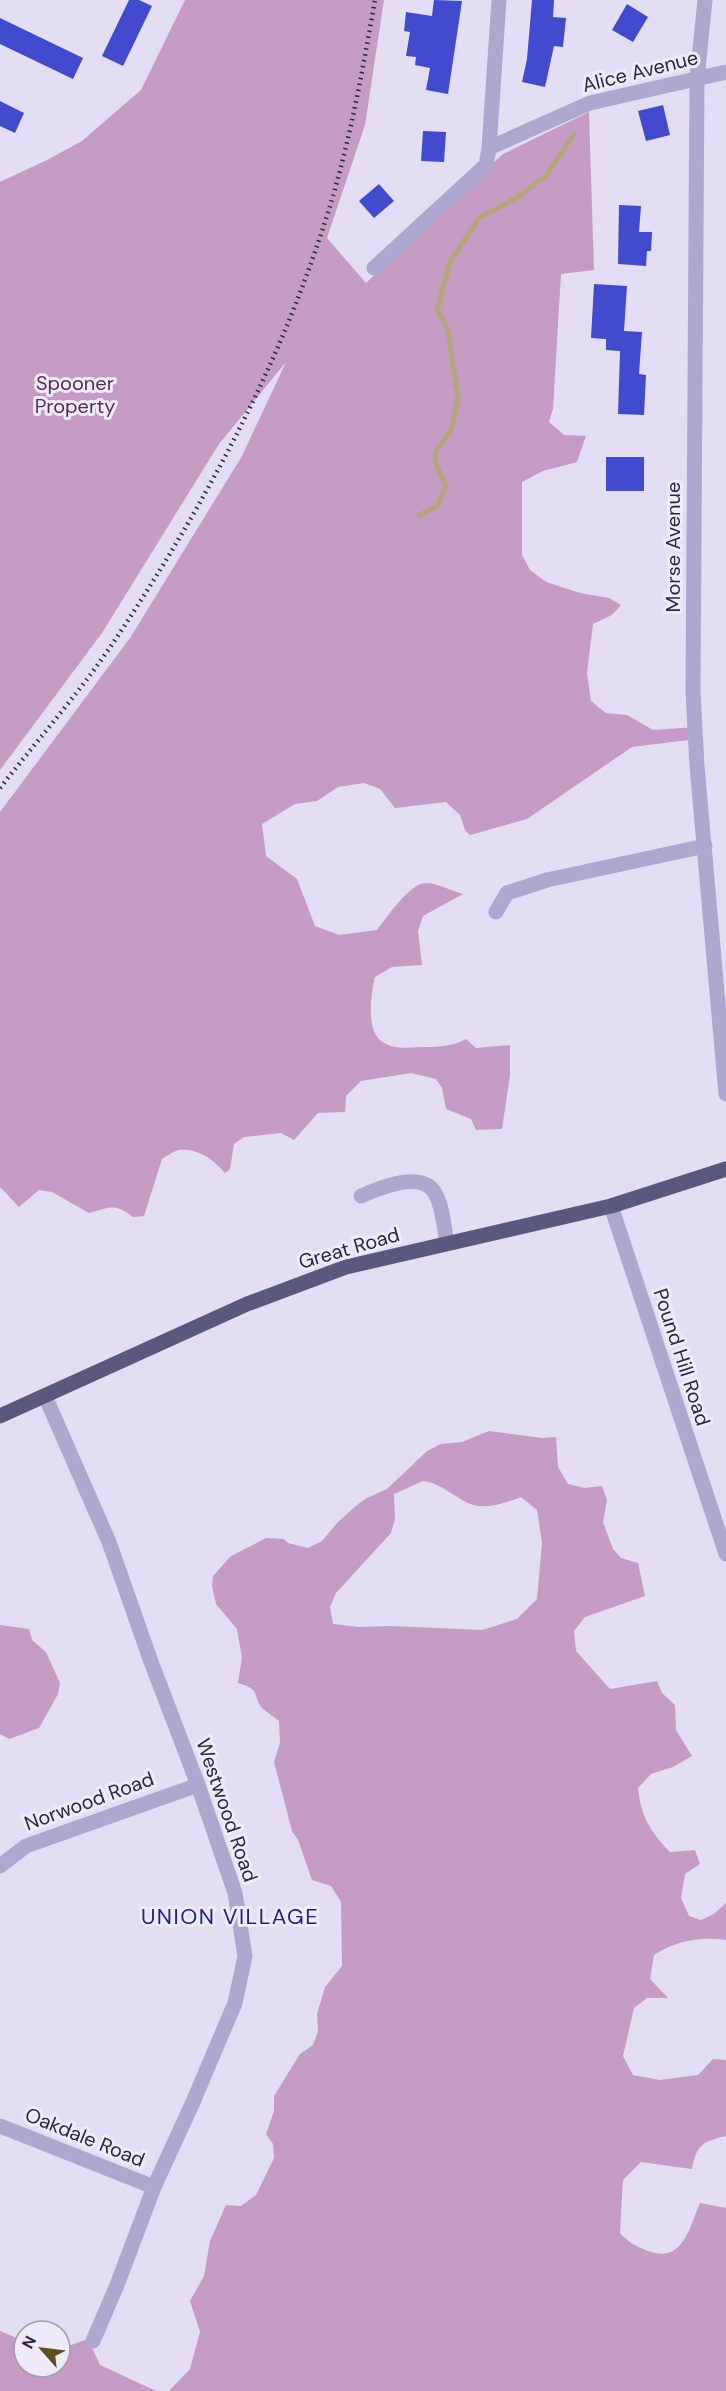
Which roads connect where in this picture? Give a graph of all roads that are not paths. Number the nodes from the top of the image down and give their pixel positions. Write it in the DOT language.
graph roads {
  1 [pos="499,0"];
  2 [pos="705,0"];
  3 [pos="726,72"];
  4 [pos="697,79"];
  5 [pos="489,148"];
  6 [pos="374,268"];
  7 [pos="705,846"];
  8 [pos="496,912"];
  9 [pos="726,1094"];
  10 [pos="726,1169"];
  11 [pos="361,1196"];
  12 [pos="611,1206"];
  13 [pos="447,1243"];
  14 [pos="45,1396"];
  15 [pos="0,1416"];
  16 [pos="726,1554"];
  17 [pos="198,1785"];
  18 [pos="0,1866"];
  19 [pos="0,2126"];
  20 [pos="154,2187"];
  21 [pos="93,2341"];
  1 -- 5 [label="street"];
  2 -- 4 [label="street, Morse Avenue"];
  3 -- 4 [label="street, Alice Avenue"];
  4 -- 5 [label="street, Alice Avenue"];
  4 -- 7 [label="street, Morse Avenue"];
  5 -- 6 [label="street"];
  7 -- 8 [label="street"];
  7 -- 9 [label="street, Morse Avenue"];
  10 -- 12 [label="main road, Great Road"];
  11 -- 13 [label="street"];
  12 -- 13 [label="main road, Great Road"];
  12 -- 16 [label="street, Pound Hill Road"];
  13 -- 14 [label="main road, Great Road"];
  14 -- 15 [label="main road, Great Road"];
  14 -- 17 [label="street, Westwood Road"];
  17 -- 18 [label="street, Norwood Road"];
  17 -- 20 [label="street, Westwood Road"];
  19 -- 20 [label="street, Oakdale Road"];
  20 -- 21 [label="street, Westwood Road"];
}
